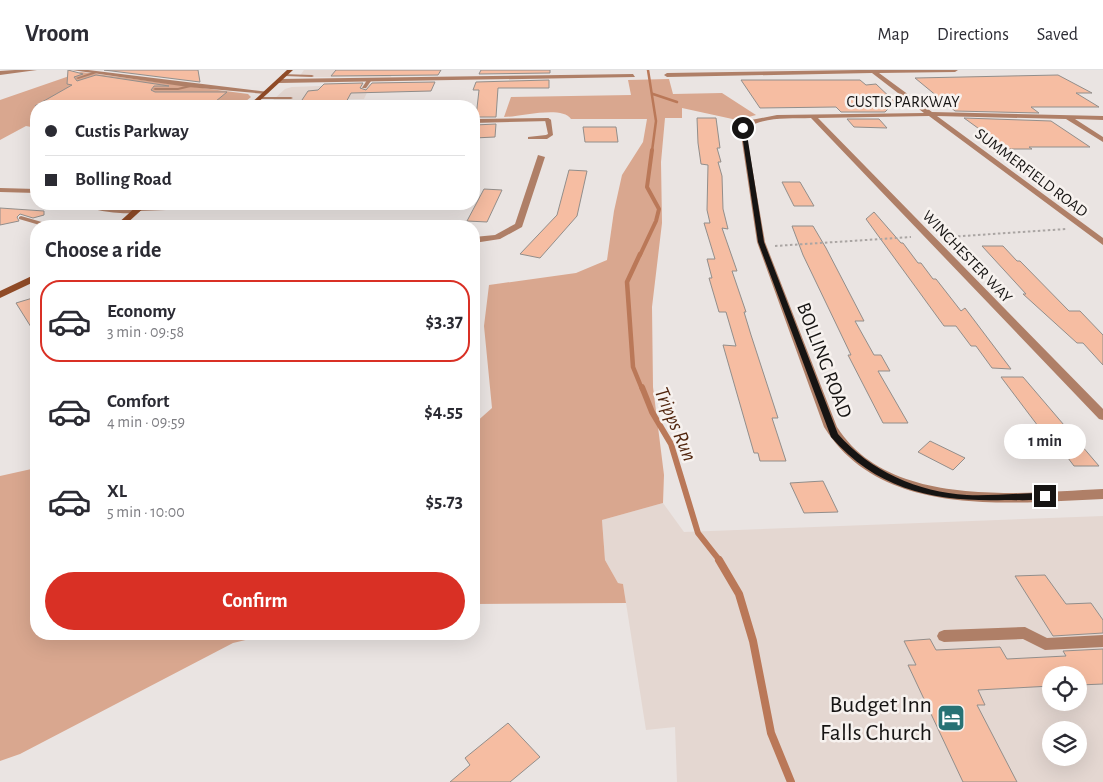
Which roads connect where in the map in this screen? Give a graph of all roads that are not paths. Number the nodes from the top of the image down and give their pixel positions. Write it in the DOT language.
graph roads {
  1 [pos="34,70"];
  2 [pos="75,70"];
  3 [pos="290,70"];
  4 [pos="459,70"];
  5 [pos="956,70"];
  6 [pos="872,71"];
  7 [pos="756,72"];
  8 [pos="0,73"];
  9 [pos="95,73"];
  10 [pos="571,73"];
  11 [pos="284,75"];
  12 [pos="667,75"];
  13 [pos="312,76"];
  14 [pos="633,76"];
  15 [pos="78,78"];
  16 [pos="455,78"];
  17 [pos="279,81"];
  18 [pos="369,81"];
  19 [pos="193,85"];
  20 [pos="364,87"];
  21 [pos="156,89"];
  22 [pos="266,92"];
  23 [pos="260,98"];
  24 [pos="291,98"];
  25 [pos="258,100"];
  26 [pos="932,114"];
  27 [pos="812,116"];
  28 [pos="1069,118"];
  29 [pos="1103,118"];
  30 [pos="548,120"];
  31 [pos="480,122"];
  32 [pos="1082,127"];
  33 [pos="1103,130"];
  34 [pos="530,138"];
  35 [pos="1103,140"];
  36 [pos="541,157"];
  37 [pos="749,165"];
  38 [pos="0,190"];
  39 [pos="30,191"];
  40 [pos="138,210"];
  41 [pos="21,218"];
  42 [pos="30,220"];
  43 [pos="126,220"];
  44 [pos="480,239"];
  45 [pos="1103,242"];
  46 [pos="30,280"];
  47 [pos="1,294"];
  48 [pos="1103,416"];
  49 [pos="1103,494"];
  50 [pos="944,636"];
  51 [pos="1103,641"];
  1 -- 8 [label="street"];
  2 -- 9 [label="street"];
  3 -- 11 [label="main road"];
  4 -- 16 [label="street"];
  5 -- 6 [label="street"];
  6 -- 7 [label="street"];
  6 -- 26 [label="street, SUMMERFIELD ROAD"];
  7 -- 12 [label="street"];
  9 -- 15 [label="lane"];
  9 -- 19 [label="street"];
  10 -- 14 [label="street"];
  10 -- 16 [label="street"];
  11 -- 13 [label="lane"];
  11 -- 17 [label="main road"];
  16 -- 18 [label="street"];
  17 -- 18 [label="street"];
  17 -- 22 [label="main road"];
  18 -- 20 [label="lane"];
  19 -- 21 [label="lane"];
  19 -- 22 [label="street"];
  22 -- 23 [label="main road"];
  23 -- 24 [label="lane"];
  23 -- 25 [label="main road"];
  26 -- 27 [label="street, CUSTIS PARKWAY"];
  26 -- 28 [label="street, CUSTIS PARKWAY"];
  26 -- 45 [label="street, SUMMERFIELD ROAD"];
  27 -- 37 [label="street, CUSTIS PARKWAY"];
  27 -- 48 [label="street, WINCHESTER WAY"];
  28 -- 29 [label="street, CUSTIS PARKWAY"];
  28 -- 32 [label="street"];
  30 -- 31 [label="street"];
  30 -- 34 [label="lane"];
  32 -- 33 [label="street"];
  32 -- 35 [label="street"];
  36 -- 44 [label="street"];
  37 -- 49 [label="street, BOLLING ROAD"];
  38 -- 39 [label="street"];
  40 -- 43 [label="main road"];
  41 -- 42 [label="lane"];
  46 -- 47 [label="main road"];
  50 -- 51 [label="lane"];
}
